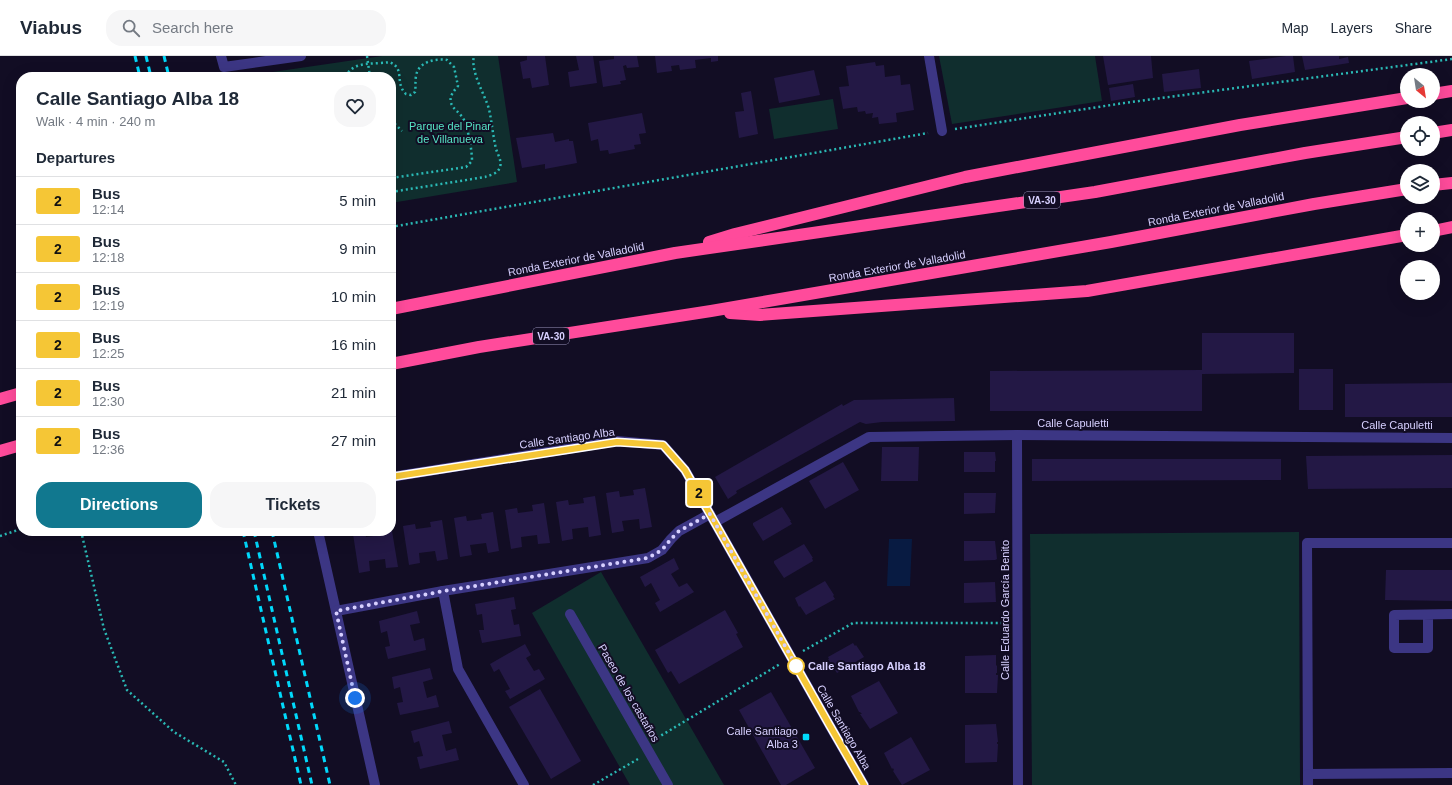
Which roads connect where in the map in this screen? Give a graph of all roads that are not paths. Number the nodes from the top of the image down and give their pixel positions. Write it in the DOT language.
graph roads {
  1 [pos="221,56"];
  2 [pos="301,56"];
  3 [pos="928,56"];
  4 [pos="1452,91"];
  5 [pos="1440,93"];
  6 [pos="1400,99"];
  7 [pos="1452,130"];
  8 [pos="942,131"];
  9 [pos="1440,132"];
  10 [pos="1400,138"];
  11 [pos="1452,182"];
  12 [pos="1440,184"];
  13 [pos="1400,190"];
  14 [pos="1452,227"];
  15 [pos="1440,230"];
  16 [pos="1400,236"];
  17 [pos="675,253"];
  18 [pos="396,308"];
  19 [pos="711,311"];
  20 [pos="396,363"];
  21 [pos="16,394"];
  22 [pos="0,398"];
  23 [pos="1017,435"];
  24 [pos="1452,438"];
  25 [pos="16,446"];
  26 [pos="0,451"];
  27 [pos="396,476"];
  28 [pos="713,518"];
  29 [pos="319,536"];
  30 [pos="1452,543"];
  31 [pos="444,591"];
  32 [pos="336,611"];
  33 [pos="570,614"];
  34 [pos="1452,614"];
  35 [pos="1428,615"];
  36 [pos="1452,773"];
  37 [pos="1308,774"];
  38 [pos="375,785"];
  39 [pos="524,785"];
  40 [pos="668,785"];
  41 [pos="864,785"];
  42 [pos="1018,785"];
  43 [pos="1308,785"];
  1 -- 2 [label="street"];
  3 -- 8 [label="street"];
  4 -- 5 [label="highway"];
  6 -- 17 [label="highway"];
  7 -- 9 [label="highway"];
  10 -- 17 [label="highway, Ronda Exterior de Valladolid / VA-30"];
  11 -- 12 [label="highway"];
  13 -- 19 [label="highway, Ronda Exterior de Valladolid / VA-30"];
  14 -- 15 [label="highway"];
  16 -- 19 [label="highway"];
  17 -- 18 [label="highway, Ronda Exterior de Valladolid / VA-30"];
  19 -- 20 [label="highway, Ronda Exterior de Valladolid / VA-30"];
  21 -- 22 [label="highway"];
  23 -- 24 [label="street, Calle Capuletti"];
  23 -- 28 [label="street, Calle Capuletti"];
  23 -- 42 [label="street, Calle Eduardo García Benito"];
  25 -- 26 [label="highway"];
  27 -- 28 [label="street, Calle Santiago Alba"];
  28 -- 31 [label="street"];
  28 -- 41 [label="street, Calle Santiago Alba"];
  29 -- 32 [label="street"];
  30 -- 37 [label="street"];
  31 -- 32 [label="street"];
  31 -- 39 [label="street"];
  32 -- 38 [label="street"];
  33 -- 40 [label="street, Paseo de los castaños"];
  34 -- 35 [label="street"];
  35 -- 35 [label="street"];
  36 -- 37 [label="street"];
  37 -- 43 [label="street"];
}
